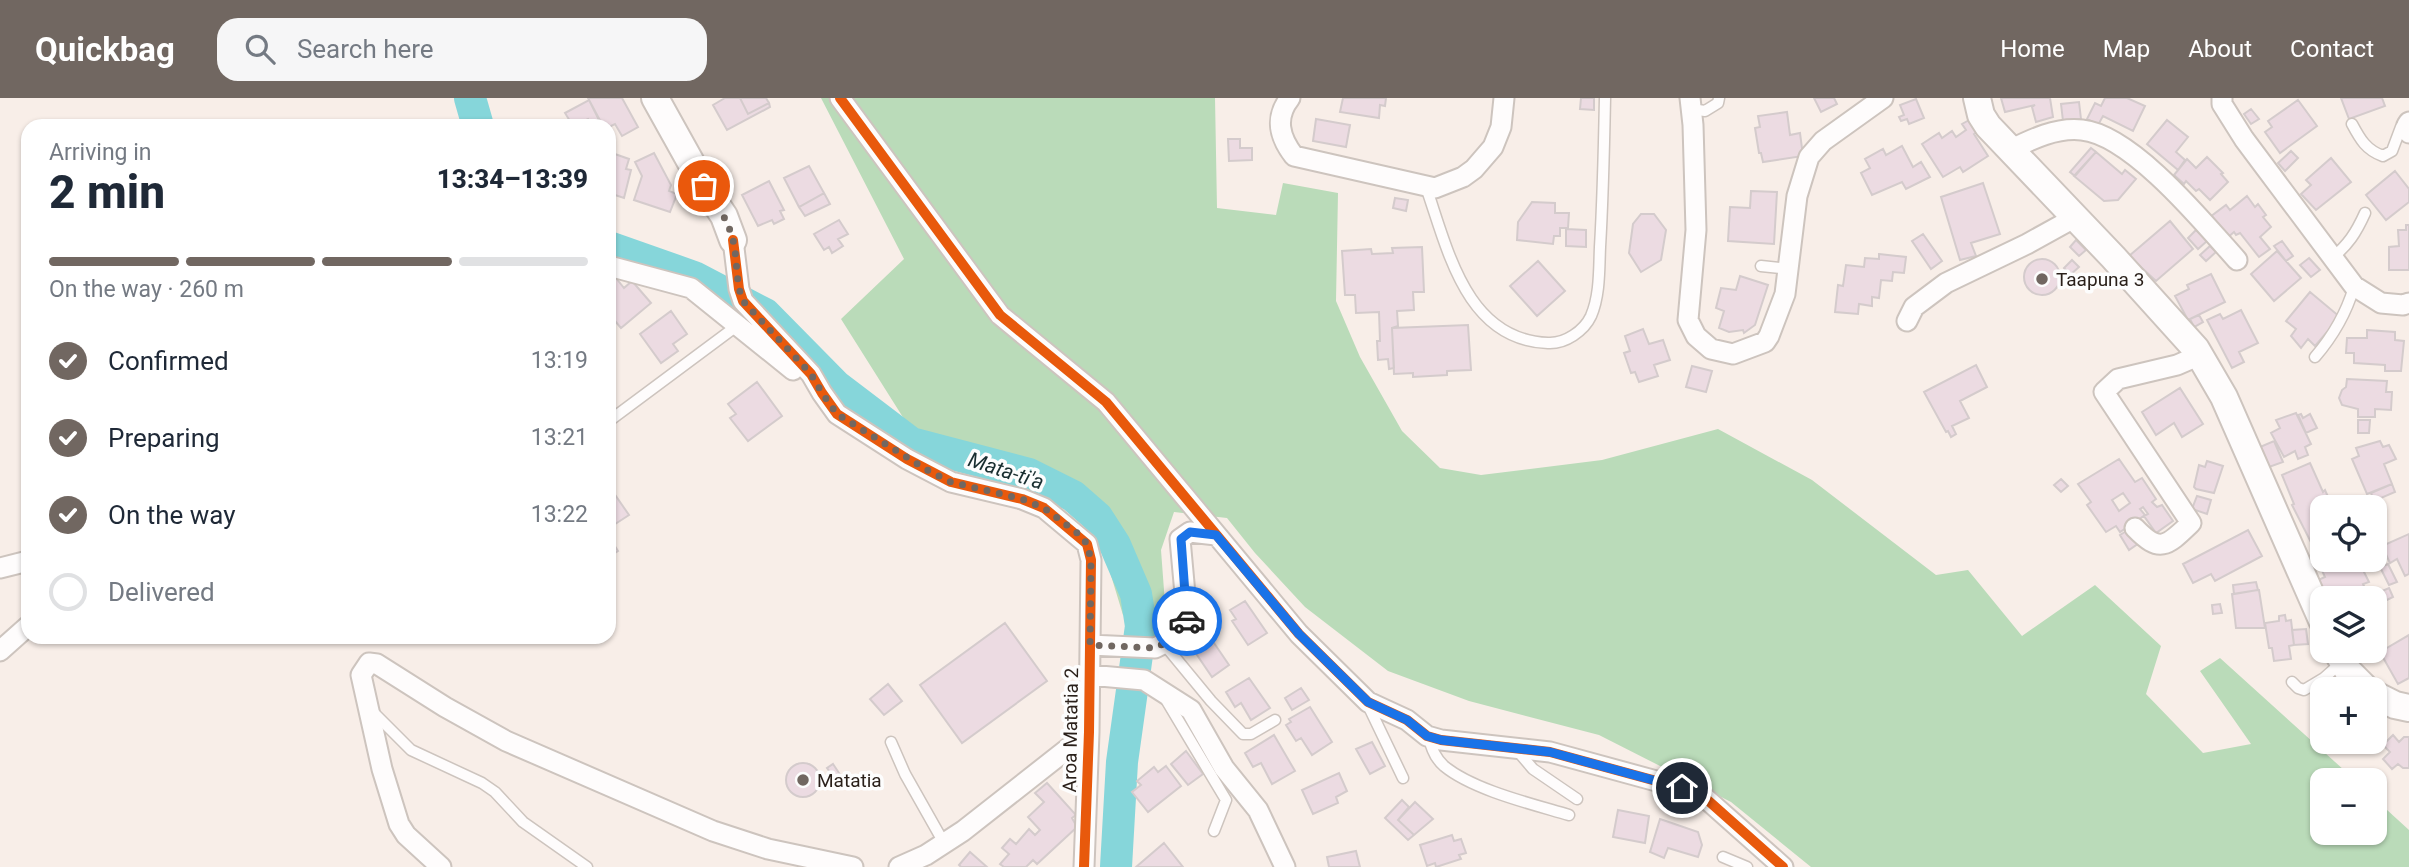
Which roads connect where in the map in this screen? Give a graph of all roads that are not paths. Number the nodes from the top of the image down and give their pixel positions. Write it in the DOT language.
graph roads {
  1 [pos="655,98"];
  2 [pos="840,98"];
  3 [pos="1290,98"];
  4 [pos="1504,98"];
  5 [pos="1605,98"];
  6 [pos="1719,98"];
  7 [pos="1883,98"];
  8 [pos="1977,98"];
  9 [pos="2222,98"];
  10 [pos="1691,104"];
  11 [pos="2352,124"];
  12 [pos="2408,127"];
  13 [pos="2010,150"];
  14 [pos="1426,187"];
  15 [pos="2365,214"];
  16 [pos="2074,218"];
  17 [pos="733,240"];
  18 [pos="2331,258"];
  19 [pos="2237,260"];
  20 [pos="1761,266"];
  21 [pos="616,268"];
  22 [pos="1789,269"];
  23 [pos="2354,287"];
  24 [pos="2409,303"];
  25 [pos="745,318"];
  26 [pos="1907,321"];
  27 [pos="2200,355"];
  28 [pos="2315,357"];
  29 [pos="616,416"];
  30 [pos="2135,528"];
  31 [pos="1216,535"];
  32 [pos="21,563"];
  33 [pos="0,568"];
  34 [pos="2310,594"];
  35 [pos="21,632"];
  36 [pos="1090,645"];
  37 [pos="1160,646"];
  38 [pos="0,652"];
  39 [pos="2335,663"];
  40 [pos="2344,663"];
  41 [pos="1089,675"];
  42 [pos="2354,677"];
  43 [pos="1149,682"];
  44 [pos="2292,682"];
  45 [pos="1365,700"];
  46 [pos="2387,701"];
  47 [pos="368,706"];
  48 [pos="2409,708"];
  49 [pos="1275,720"];
  50 [pos="1090,732"];
  51 [pos="1429,736"];
  52 [pos="891,742"];
  53 [pos="1515,748"];
  54 [pos="1403,778"];
  55 [pos="1577,799"];
  56 [pos="1569,815"];
  57 [pos="1214,831"];
  58 [pos="944,843"];
  59 [pos="1723,857"];
  60 [pos="1779,866"];
  61 [pos="441,867"];
  62 [pos="587,867"];
  63 [pos="853,867"];
  64 [pos="900,867"];
  65 [pos="1084,867"];
  66 [pos="1285,867"];
  67 [pos="1747,867"];
  1 -- 17 [label="main road"];
  2 -- 31 [label="street"];
  3 -- 14 [label="street"];
  4 -- 14 [label="street"];
  5 -- 14 [label="lane"];
  6 -- 10 [label="lane"];
  7 -- 22 [label="street"];
  8 -- 13 [label="main road"];
  9 -- 18 [label="street"];
  10 -- 22 [label="street"];
  11 -- 12 [label="lane"];
  13 -- 16 [label="main road"];
  13 -- 19 [label="street"];
  15 -- 18 [label="lane"];
  16 -- 26 [label="street"];
  16 -- 27 [label="main road"];
  17 -- 25 [label="street, Aroa Matatia 2"];
  18 -- 23 [label="street"];
  20 -- 22 [label="lane"];
  21 -- 25 [label="street"];
  23 -- 24 [label="street"];
  23 -- 28 [label="lane"];
  25 -- 29 [label="lane"];
  25 -- 36 [label="street, Aroa Matatia 2"];
  27 -- 30 [label="street"];
  27 -- 34 [label="main road"];
  31 -- 37 [label="street"];
  31 -- 45 [label="street"];
  32 -- 33 [label="street"];
  35 -- 38 [label="street"];
  36 -- 37 [label="street"];
  36 -- 41 [label="street, Aroa Matatia 2"];
  37 -- 49 [label="lane"];
  39 -- 44 [label="lane"];
  40 -- 42 [label="main road"];
  41 -- 43 [label="street"];
  41 -- 50 [label="street, Aroa Matatia 2"];
  43 -- 57 [label="lane"];
  43 -- 66 [label="street"];
  45 -- 51 [label="street"];
  45 -- 54 [label="lane"];
  46 -- 48 [label="main road"];
  47 -- 61 [label="street"];
  47 -- 62 [label="lane"];
  47 -- 63 [label="street"];
  50 -- 58 [label="street"];
  50 -- 65 [label="street, Aroa Matatia 2"];
  51 -- 53 [label="street"];
  51 -- 56 [label="lane"];
  52 -- 58 [label="lane"];
  53 -- 55 [label="lane"];
  53 -- 60 [label="street"];
  58 -- 64 [label="street"];
  59 -- 67 [label="lane"];
}
